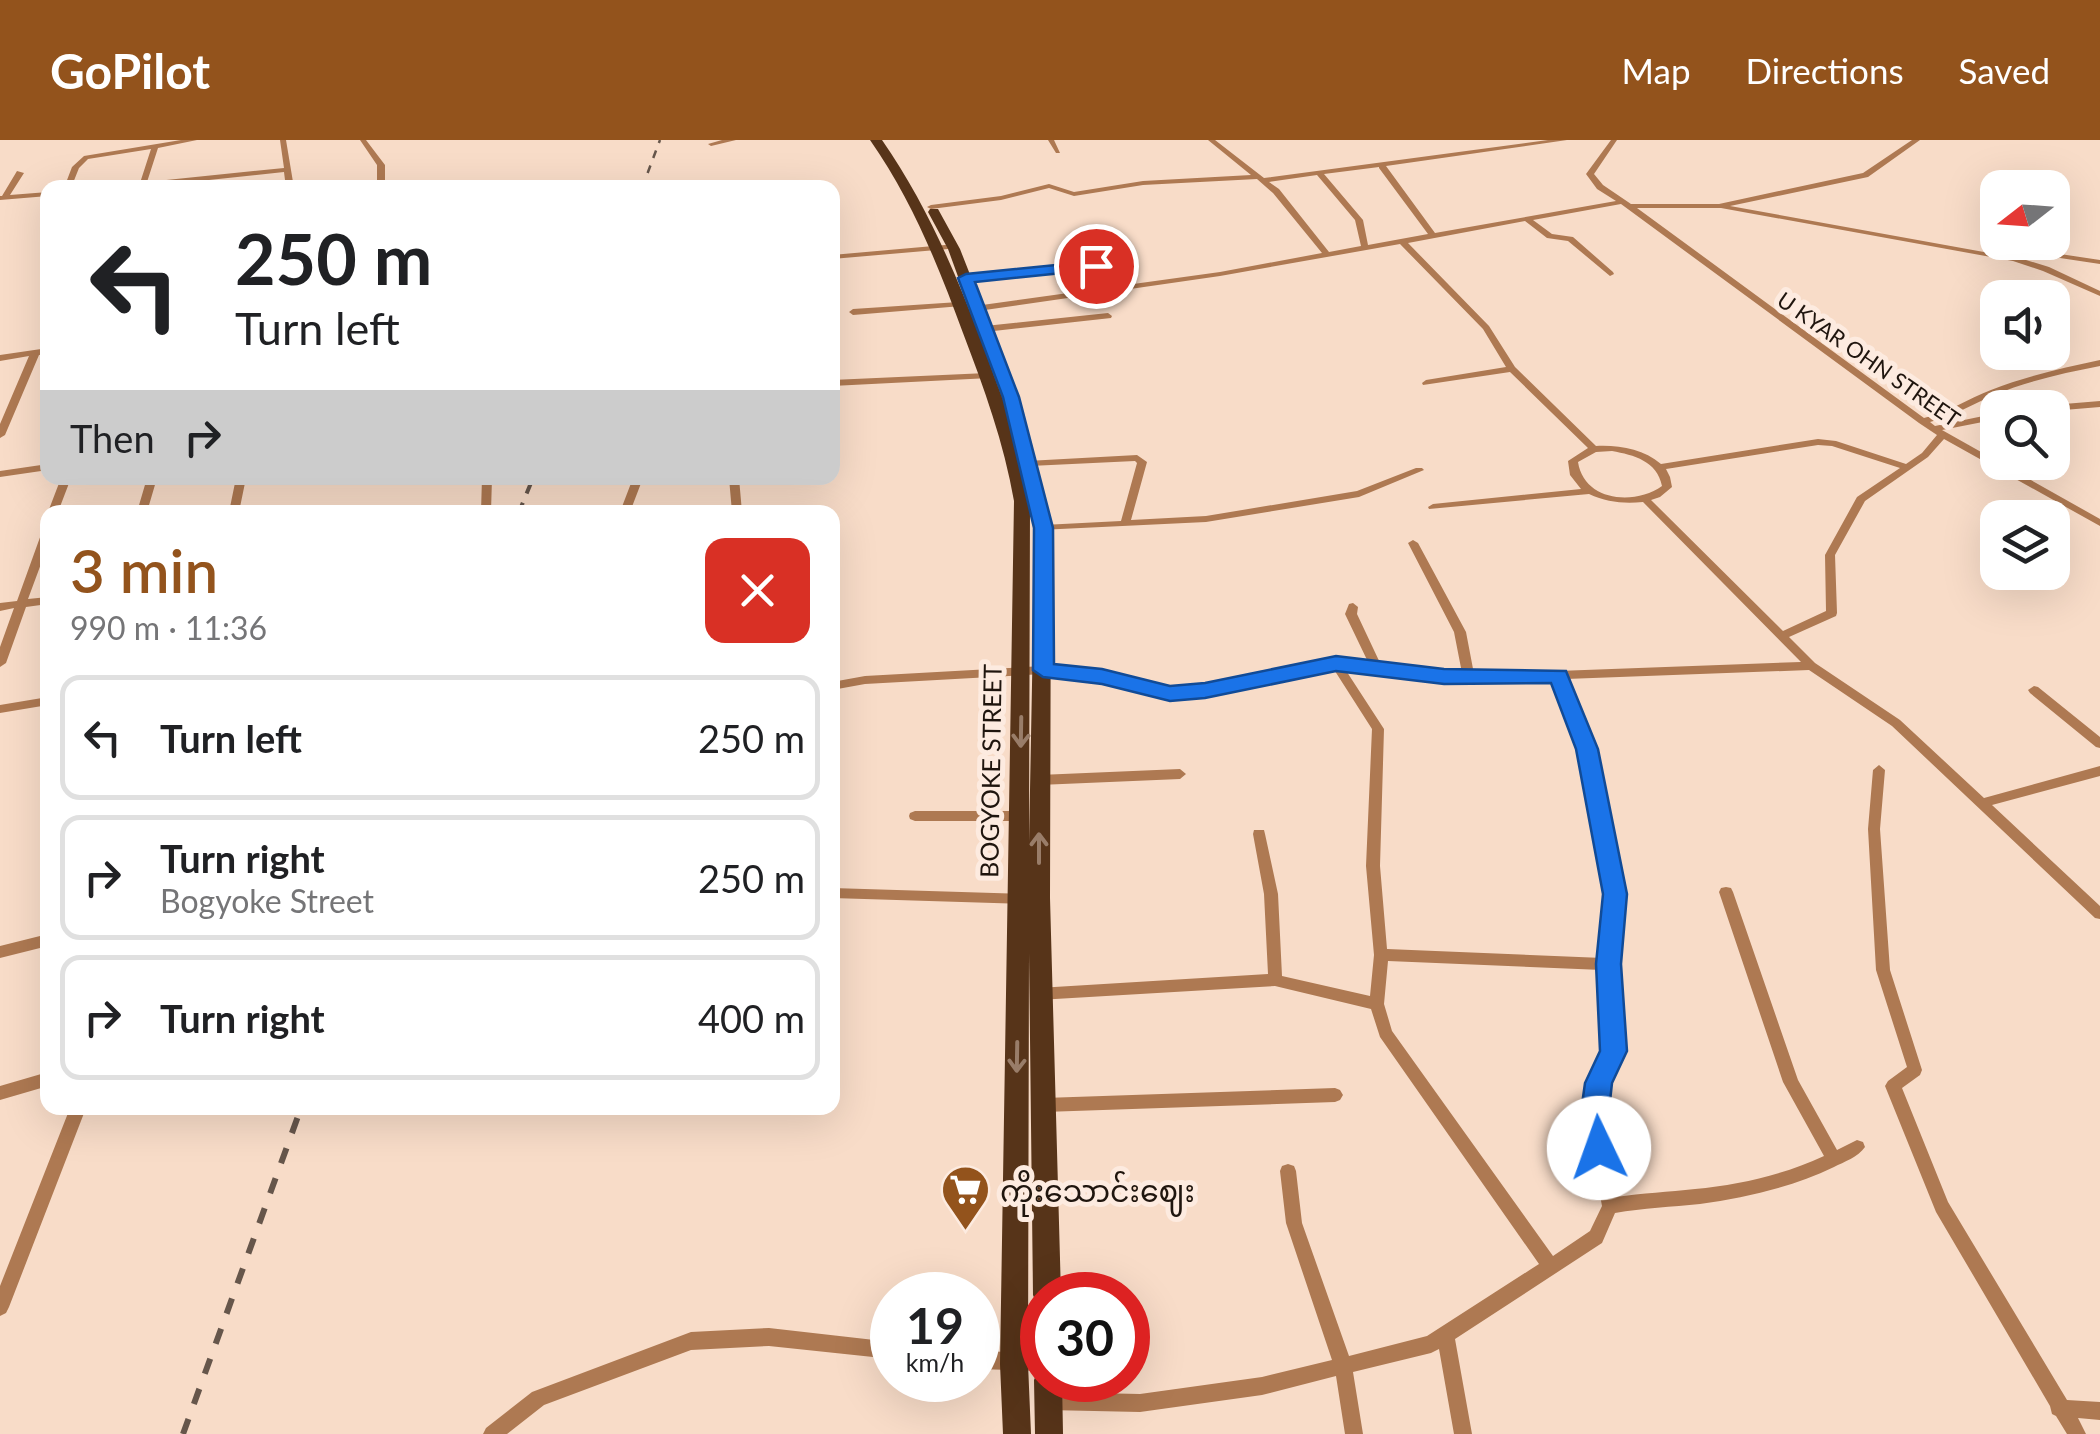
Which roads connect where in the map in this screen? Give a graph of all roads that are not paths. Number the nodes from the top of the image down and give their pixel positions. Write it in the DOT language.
graph roads {
  1 [pos="194,140"];
  2 [pos="282,140"];
  3 [pos="362,140"];
  4 [pos="734,140"];
  5 [pos="877,140"];
  6 [pos="888,140"];
  7 [pos="1051,140"];
  8 [pos="1211,140"];
  9 [pos="1564,140"];
  10 [pos="1614,140"];
  11 [pos="1917,140"];
  12 [pos="711,144"];
  13 [pos="155,148"];
  14 [pos="1058,152"];
  15 [pos="1382,166"];
  16 [pos="287,170"];
  17 [pos="20,173"];
  18 [pos="1319,173"];
  19 [pos="1261,179"];
  20 [pos="70,180"];
  21 [pos="144,180"];
  22 [pos="209,180"];
  23 [pos="289,180"];
  24 [pos="381,180"];
  25 [pos="40,195"];
  26 [pos="3,198"];
  27 [pos="1625,204"];
  28 [pos="931,206"];
  29 [pos="1719,206"];
  30 [pos="1525,218"];
  31 [pos="1432,236"];
  32 [pos="1402,241"];
  33 [pos="945,247"];
  34 [pos="1366,248"];
  35 [pos="1980,253"];
  36 [pos="1326,254"];
  37 [pos="840,256"];
  38 [pos="2070,258"];
  39 [pos="2017,260"];
  40 [pos="2100,262"];
  41 [pos="1096,266"];
  42 [pos="1610,274"];
  43 [pos="966,278"];
  44 [pos="2100,294"];
  45 [pos="968,306"];
  46 [pos="852,312"];
  47 [pos="1108,316"];
  48 [pos="986,329"];
  49 [pos="40,352"];
  50 [pos="35,353"];
  51 [pos="0,358"];
  52 [pos="2100,363"];
  53 [pos="1512,369"];
  54 [pos="987,376"];
  55 [pos="840,383"];
  56 [pos="1426,383"];
  57 [pos="2100,404"];
  58 [pos="2070,406"];
  59 [pos="1922,421"];
  60 [pos="1980,421"];
  61 [pos="1938,432"];
  62 [pos="0,435"];
  63 [pos="1594,449"];
  64 [pos="1030,463"];
  65 [pos="1660,467"];
  66 [pos="1906,467"];
  67 [pos="40,468"];
  68 [pos="1419,470"];
  69 [pos="0,474"];
  70 [pos="1592,491"];
  71 [pos="1646,500"];
  72 [pos="1433,507"];
  73 [pos="2100,522"];
  74 [pos="1125,524"];
  75 [pos="1043,528"];
  76 [pos="1413,543"];
  77 [pos="40,551"];
  78 [pos="40,601"];
  79 [pos="21,604"];
  80 [pos="0,607"];
  81 [pos="1352,608"];
  82 [pos="1781,636"];
  83 [pos="0,663"];
  84 [pos="1336,664"];
  85 [pos="1376,666"];
  86 [pos="1811,666"];
  87 [pos="1033,670"];
  88 [pos="1559,676"];
  89 [pos="1469,678"];
  90 [pos="840,685"];
  91 [pos="2034,690"];
  92 [pos="40,702"];
  93 [pos="0,709"];
  94 [pos="2100,744"];
  95 [pos="1880,770"];
  96 [pos="2100,771"];
  97 [pos="1180,774"];
  98 [pos="1039,780"];
  99 [pos="1984,803"];
  100 [pos="915,816"];
  101 [pos="1020,816"];
  102 [pos="1259,834"];
  103 [pos="1726,892"];
  104 [pos="840,893"];
  105 [pos="1029,899"];
  106 [pos="2099,913"];
  107 [pos="40,942"];
  108 [pos="0,952"];
  109 [pos="1381,955"];
  110 [pos="1608,964"];
  111 [pos="1275,980"];
  112 [pos="1041,994"];
  113 [pos="1018,995"];
  114 [pos="1377,1004"];
  115 [pos="40,1081"];
  116 [pos="0,1093"];
  117 [pos="1335,1095"];
  118 [pos="1044,1104"];
  119 [pos="75,1115"];
  120 [pos="1856,1146"];
  121 [pos="1834,1160"];
  122 [pos="1288,1171"];
  123 [pos="1610,1206"];
  124 [pos="1550,1266"];
  125 [pos="1046,1272"];
  126 [pos="0,1306"];
  127 [pos="1446,1337"];
  128 [pos="870,1348"];
  129 [pos="1000,1362"];
  130 [pos="1014,1364"];
  131 [pos="1020,1364"];
  132 [pos="1343,1365"];
  133 [pos="1048,1402"];
  134 [pos="1150,1402"];
  135 [pos="2058,1408"];
  136 [pos="2100,1411"];
  137 [pos="492,1434"];
  138 [pos="1017,1434"];
  139 [pos="1049,1434"];
  140 [pos="1354,1434"];
  141 [pos="1463,1434"];
  142 [pos="2077,1434"];
  1 -- 13 [label="street"];
  2 -- 16 [label="street"];
  3 -- 24 [label="street"];
  4 -- 12 [label="street"];
  5 -- 33 [label="main road, BOGYOKE STREET"];
  6 -- 28 [label="main road, BOGYOKE STREET"];
  7 -- 14 [label="street"];
  8 -- 19 [label="street"];
  9 -- 15 [label="street"];
  10 -- 27 [label="street, U KYAR OHN STREET"];
  11 -- 29 [label="street"];
  13 -- 20 [label="street"];
  13 -- 21 [label="street"];
  15 -- 18 [label="street"];
  15 -- 31 [label="street"];
  16 -- 22 [label="street"];
  16 -- 23 [label="street"];
  17 -- 26 [label="street"];
  18 -- 19 [label="street"];
  18 -- 34 [label="street"];
  19 -- 28 [label="street"];
  19 -- 36 [label="street"];
  25 -- 26 [label="street"];
  27 -- 29 [label="street"];
  27 -- 30 [label="street"];
  27 -- 59 [label="street, U KYAR OHN STREET"];
  28 -- 33 [label="main road, BOGYOKE STREET"];
  29 -- 35 [label="street"];
  30 -- 31 [label="street"];
  30 -- 42 [label="street"];
  31 -- 32 [label="street"];
  32 -- 34 [label="street"];
  32 -- 53 [label="street"];
  33 -- 37 [label="street"];
  33 -- 43 [label="main road, BOGYOKE STREET"];
  33 -- 45 [label="main road, BOGYOKE STREET"];
  34 -- 36 [label="street"];
  36 -- 45 [label="street"];
  38 -- 40 [label="street"];
  39 -- 44 [label="street"];
  41 -- 43 [label="street"];
  43 -- 45 [label="main road, BOGYOKE STREET"];
  45 -- 46 [label="street"];
  45 -- 48 [label="main road, BOGYOKE STREET"];
  45 -- 54 [label="main road, BOGYOKE STREET"];
  47 -- 48 [label="street"];
  48 -- 64 [label="main road, BOGYOKE STREET"];
  49 -- 50 [label="street"];
  50 -- 51 [label="street"];
  50 -- 62 [label="street"];
  52 -- 59 [label="street"];
  53 -- 56 [label="street"];
  53 -- 63 [label="street"];
  54 -- 55 [label="street"];
  54 -- 87 [label="main road, BOGYOKE STREET"];
  57 -- 58 [label="street"];
  59 -- 61 [label="street, U KYAR OHN STREET"];
  60 -- 61 [label="street"];
  61 -- 66 [label="street"];
  61 -- 73 [label="street, U KYAR OHN STREET"];
  63 -- 65 [label="street"];
  63 -- 70 [label="street"];
  64 -- 74 [label="street"];
  64 -- 75 [label="main road, BOGYOKE STREET"];
  65 -- 66 [label="street"];
  65 -- 71 [label="street"];
  66 -- 82 [label="street"];
  67 -- 69 [label="street"];
  68 -- 74 [label="street"];
  70 -- 71 [label="street"];
  70 -- 72 [label="street"];
  71 -- 82 [label="street"];
  74 -- 75 [label="street"];
  75 -- 87 [label="main road, BOGYOKE STREET"];
  76 -- 89 [label="street"];
  77 -- 79 [label="street"];
  78 -- 79 [label="street"];
  79 -- 80 [label="street"];
  79 -- 83 [label="street"];
  81 -- 85 [label="street"];
  82 -- 86 [label="street"];
  84 -- 85 [label="street"];
  84 -- 87 [label="street"];
  84 -- 109 [label="street"];
  85 -- 89 [label="street"];
  86 -- 88 [label="street"];
  86 -- 99 [label="street"];
  87 -- 90 [label="street"];
  87 -- 98 [label="main road, BOGYOKE STREET"];
  87 -- 101 [label="main road, BOGYOKE STREET, one-way"];
  88 -- 89 [label="street"];
  88 -- 110 [label="street"];
  91 -- 94 [label="street"];
  92 -- 93 [label="street"];
  95 -- 135 [label="street"];
  96 -- 99 [label="street"];
  97 -- 98 [label="street"];
  105 -- 98 [label="main road, BOGYOKE STREET, one-way"];
  99 -- 106 [label="street"];
  100 -- 101 [label="street"];
  101 -- 105 [label="main road, BOGYOKE STREET"];
  102 -- 111 [label="street"];
  103 -- 121 [label="street"];
  104 -- 105 [label="street"];
  105 -- 112 [label="main road, BOGYOKE STREET"];
  105 -- 113 [label="main road, BOGYOKE STREET"];
  107 -- 108 [label="street"];
  109 -- 110 [label="street"];
  109 -- 114 [label="street"];
  110 -- 123 [label="street"];
  111 -- 112 [label="street"];
  111 -- 114 [label="street"];
  112 -- 113 [label="street"];
  112 -- 118 [label="main road, BOGYOKE STREET"];
  113 -- 130 [label="main road, BOGYOKE STREET, one-way"];
  114 -- 124 [label="street"];
  115 -- 116 [label="street"];
  117 -- 118 [label="street"];
  118 -- 125 [label="main road, BOGYOKE STREET"];
  119 -- 126 [label="street"];
  120 -- 121 [label="street"];
  121 -- 123 [label="street"];
  122 -- 132 [label="street"];
  123 -- 124 [label="street"];
  124 -- 127 [label="street"];
  127 -- 132 [label="street"];
  127 -- 141 [label="street"];
  128 -- 137 [label="street"];
  129 -- 130 [label="street"];
  130 -- 131 [label="street"];
  130 -- 138 [label="main road, BOGYOKE STREET"];
  132 -- 134 [label="street"];
  132 -- 140 [label="street"];
  133 -- 139 [label="main road"];
  135 -- 136 [label="street"];
  135 -- 142 [label="street"];
}
